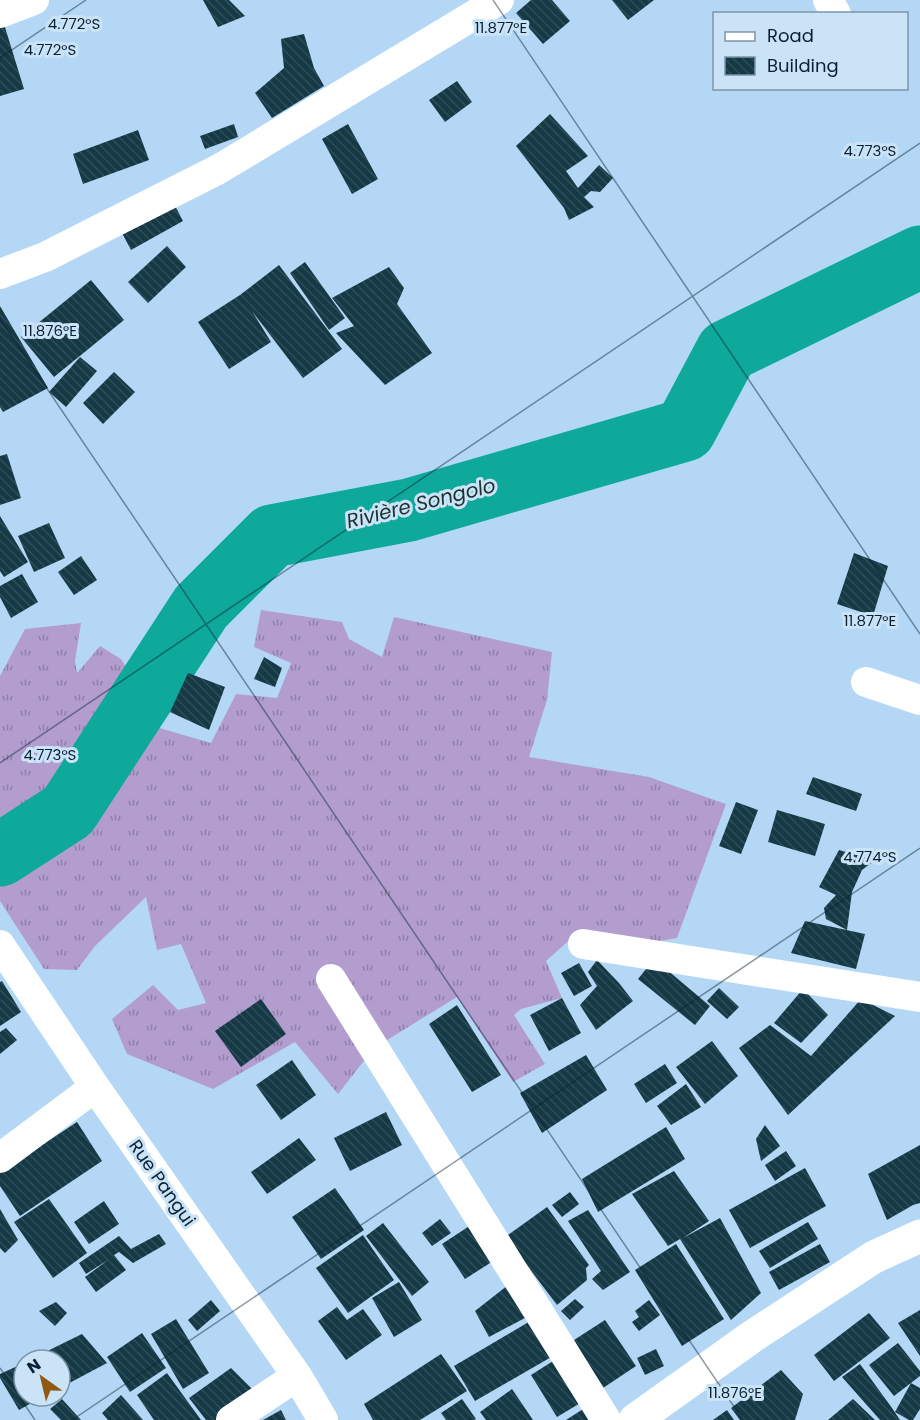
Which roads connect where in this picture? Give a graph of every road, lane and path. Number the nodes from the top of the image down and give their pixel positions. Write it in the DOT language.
graph roads {
  1 [pos="34,0"];
  2 [pos="499,0"];
  3 [pos="0,13"];
  4 [pos="0,274"];
  5 [pos="866,682"];
  6 [pos="920,700"];
  7 [pos="583,944"];
  8 [pos="0,945"];
  9 [pos="331,980"];
  10 [pos="920,997"];
  11 [pos="95,1087"];
  12 [pos="0,1158"];
  13 [pos="920,1236"];
  14 [pos="297,1376"];
  15 [pos="231,1420"];
  16 [pos="323,1420"];
  17 [pos="606,1420"];
  18 [pos="635,1420"];
  1 -- 3 [label="street"];
  2 -- 4 [label="street"];
  5 -- 6 [label="street"];
  7 -- 10 [label="street"];
  8 -- 11 [label="street, Rue Pangui"];
  9 -- 17 [label="street"];
  11 -- 12 [label="street"];
  11 -- 14 [label="street, Rue Pangui"];
  13 -- 18 [label="street"];
  14 -- 15 [label="street"];
  14 -- 16 [label="street, Rue Pangui"];
}
